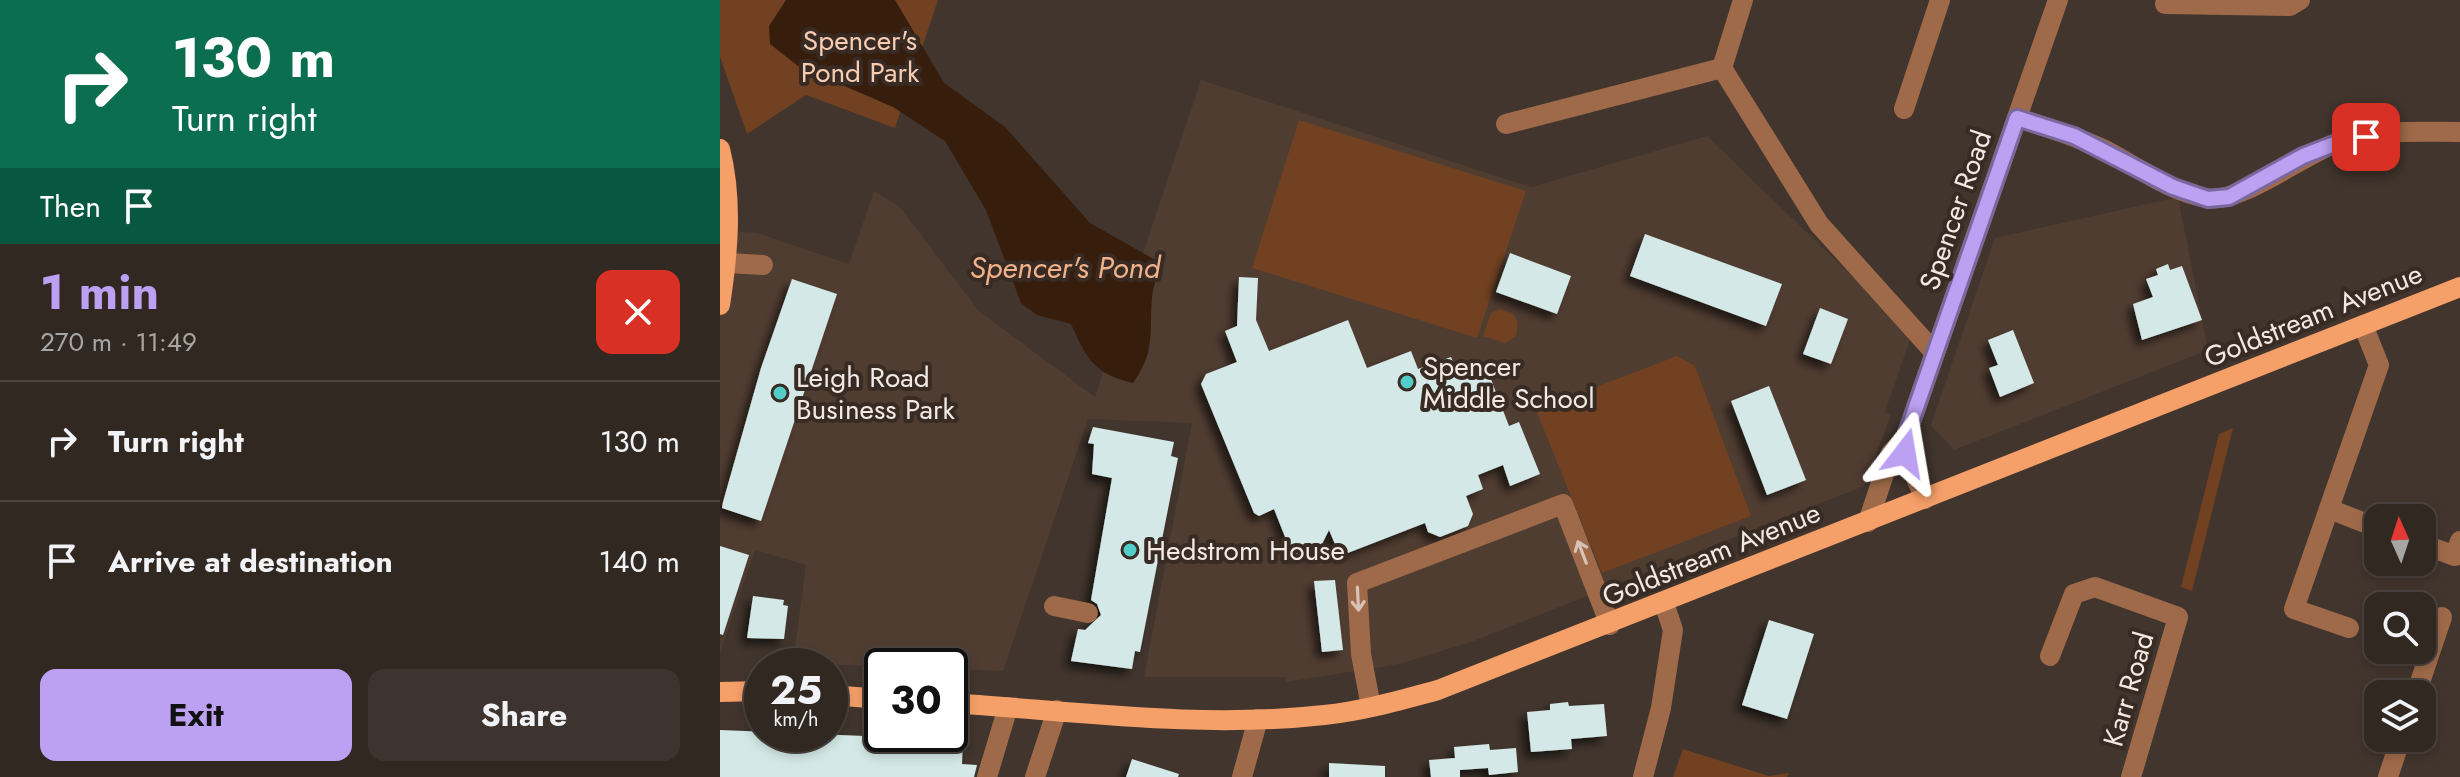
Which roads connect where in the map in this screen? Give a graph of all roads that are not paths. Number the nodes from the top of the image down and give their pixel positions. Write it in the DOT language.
graph roads {
  1 [pos="1743,0"];
  2 [pos="1940,0"];
  3 [pos="2058,0"];
  4 [pos="2300,0"];
  5 [pos="2165,4"];
  6 [pos="1722,68"];
  7 [pos="1904,109"];
  8 [pos="2017,118"];
  9 [pos="1506,124"];
  10 [pos="2460,132"];
  11 [pos="721,158"];
  12 [pos="727,263"];
  13 [pos="763,265"];
  14 [pos="2460,287"];
  15 [pos="720,305"];
  16 [pos="2363,325"];
  17 [pos="1935,353"];
  18 [pos="1905,439"];
  19 [pos="1925,499"];
  20 [pos="2329,509"];
  21 [pos="1868,522"];
  22 [pos="2364,523"];
  23 [pos="2460,541"];
  24 [pos="2436,549"];
  25 [pos="1664,603"];
  26 [pos="1054,606"];
  27 [pos="1088,613"];
  28 [pos="2442,617"];
  29 [pos="1610,625"];
  30 [pos="2349,628"];
  31 [pos="2050,656"];
  32 [pos="2421,680"];
  33 [pos="744,691"];
  34 [pos="720,692"];
  35 [pos="968,704"];
  36 [pos="1008,707"];
  37 [pos="1371,707"];
  38 [pos="1057,710"];
  39 [pos="1258,719"];
  40 [pos="2396,752"];
  41 [pos="987,777"];
  42 [pos="1035,777"];
  43 [pos="1242,777"];
  44 [pos="1643,777"];
  45 [pos="2131,777"];
  46 [pos="2388,777"];
  1 -- 6 [label="street"];
  2 -- 7 [label="street"];
  3 -- 8 [label="street, Spencer Road"];
  4 -- 5 [label="street"];
  6 -- 9 [label="street"];
  6 -- 17 [label="street"];
  8 -- 10 [label="street"];
  8 -- 17 [label="street, Spencer Road"];
  11 -- 12 [label="main road"];
  12 -- 13 [label="street"];
  12 -- 15 [label="main road"];
  14 -- 16 [label="main road, Goldstream Avenue"];
  16 -- 19 [label="main road, Goldstream Avenue"];
  16 -- 20 [label="street"];
  17 -- 18 [label="street, Spencer Road"];
  18 -- 19 [label="street"];
  18 -- 21 [label="street, Spencer Road"];
  19 -- 21 [label="main road, Goldstream Avenue"];
  20 -- 22 [label="street"];
  20 -- 30 [label="street"];
  21 -- 25 [label="main road, Goldstream Avenue"];
  23 -- 24 [label="street"];
  25 -- 29 [label="main road, Goldstream Avenue"];
  25 -- 44 [label="street"];
  26 -- 27 [label="street"];
  28 -- 32 [label="street"];
  29 -- 37 [label="main road, Goldstream Avenue"];
  29 -- 37 [label="street, one-way"];
  31 -- 45 [label="street, Karr Road"];
  33 -- 34 [label="main road"];
  35 -- 36 [label="main road, Goldstream Avenue"];
  36 -- 38 [label="main road, Goldstream Avenue"];
  36 -- 41 [label="street"];
  37 -- 39 [label="main road, Goldstream Avenue"];
  38 -- 39 [label="main road, Goldstream Avenue"];
  38 -- 42 [label="street"];
  39 -- 43 [label="street"];
  40 -- 46 [label="street"];
}
